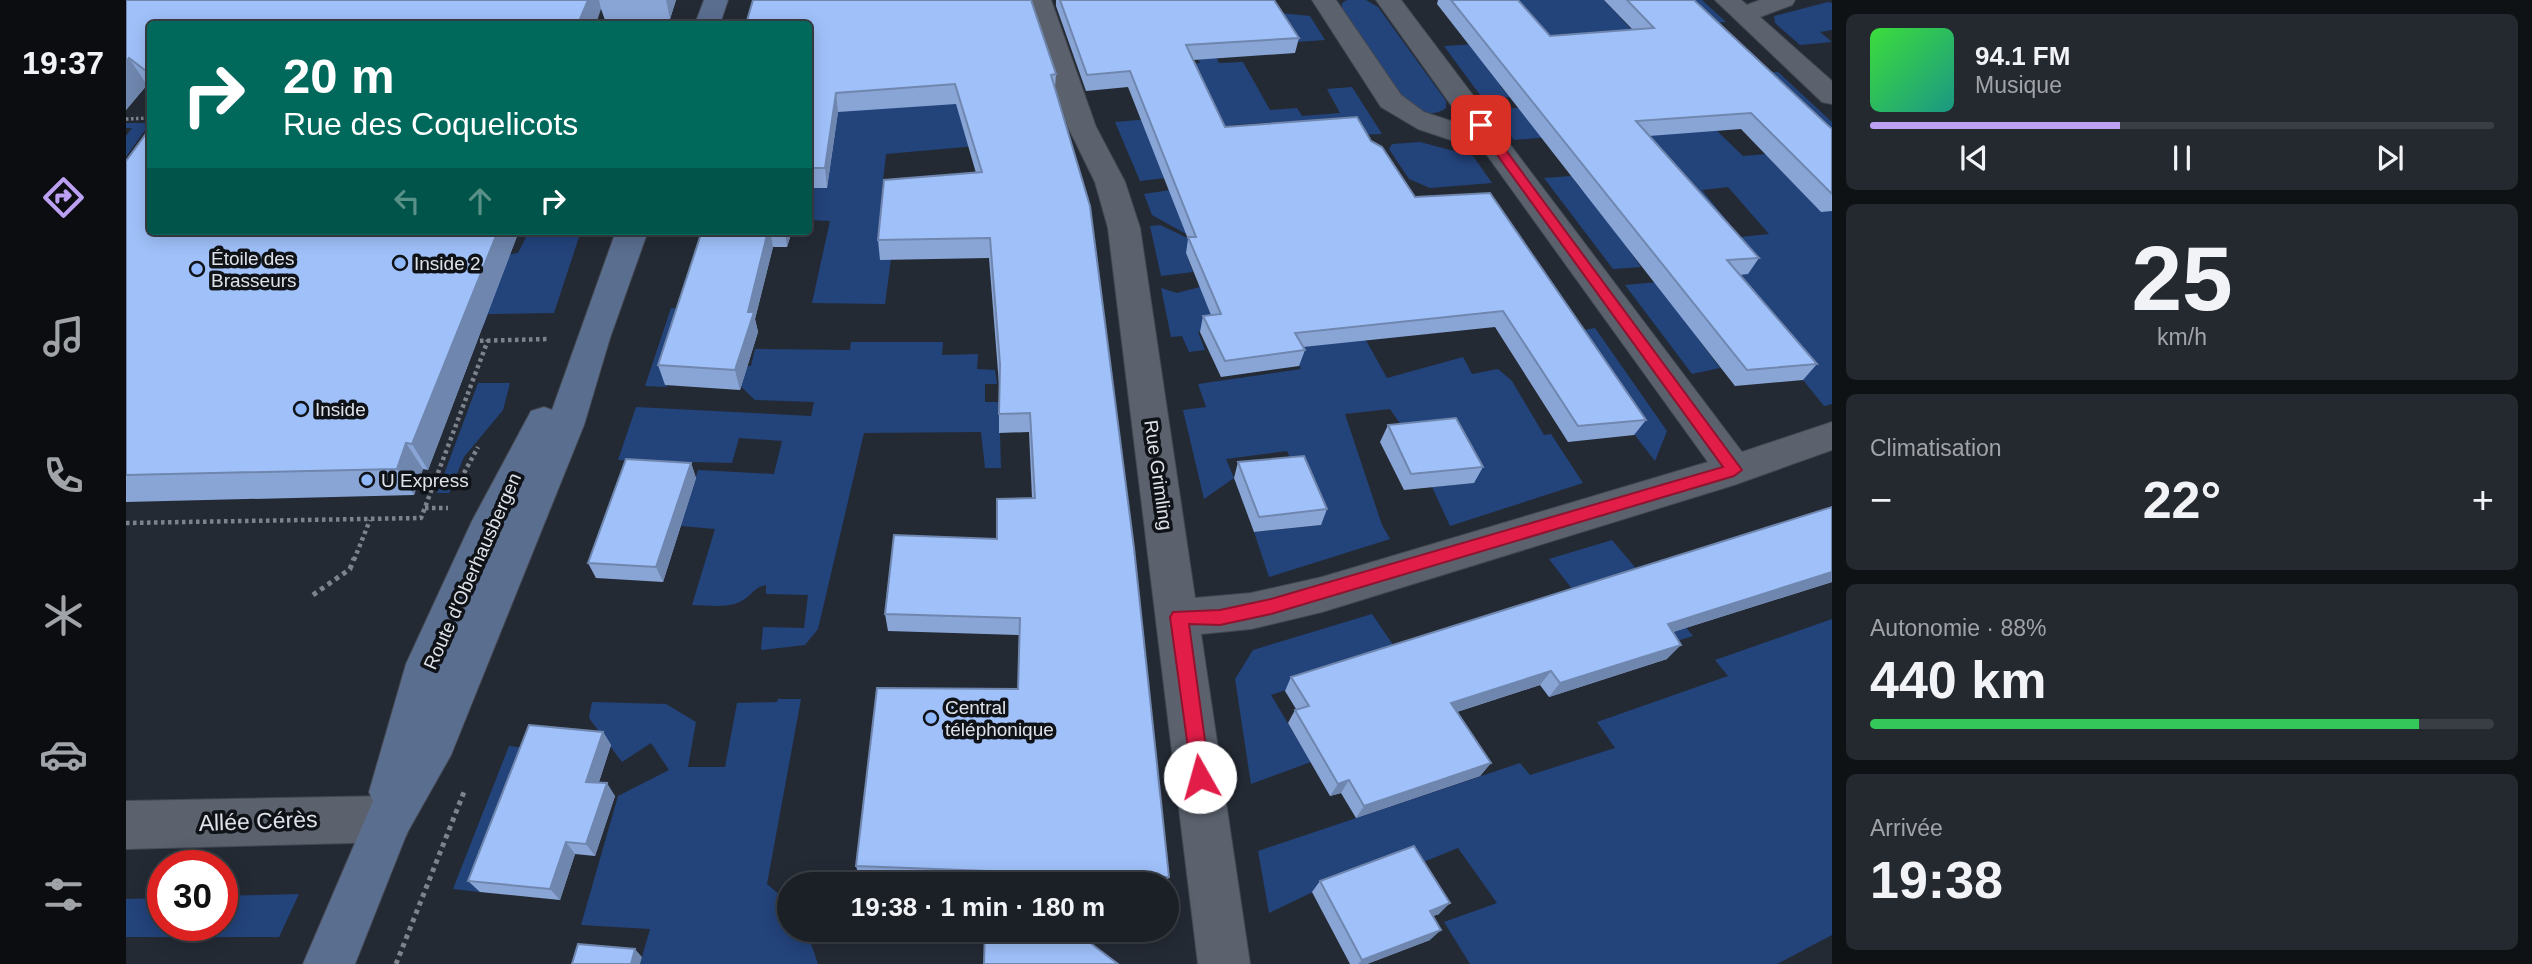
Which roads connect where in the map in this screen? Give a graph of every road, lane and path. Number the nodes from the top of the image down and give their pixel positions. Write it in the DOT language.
graph roads {
  1 [pos="716,0"];
  2 [pos="1039,0"];
  3 [pos="1324,0"];
  4 [pos="1388,0"];
  5 [pos="1783,0"];
  6 [pos="1735,7"];
  7 [pos="709,21"];
  8 [pos="1832,96"];
  9 [pos="147,118"];
  10 [pos="126,119"];
  11 [pos="1497,146"];
  12 [pos="631,235"];
  13 [pos="552,339"];
  14 [pos="488,340"];
  15 [pos="463,341"];
  16 [pos="1832,436"];
  17 [pos="1734,470"];
  18 [pos="370,520"];
  19 [pos="126,523"];
  20 [pos="313,595"];
  21 [pos="1179,617"];
  22 [pos="389,819"];
  23 [pos="126,825"];
  24 [pos="329,964"];
  25 [pos="1224,964"];
  1 -- 7 [label="main road"];
  2 -- 21 [label="street, Rue Grimling"];
  3 -- 11 [label="street"];
  4 -- 11 [label="street"];
  5 -- 6 [label="street"];
  6 -- 8 [label="street"];
  9 -- 10 [label="path"];
  11 -- 17 [label="street"];
  12 -- 22 [label="main road"];
  13 -- 14 [label="path"];
  14 -- 15 [label="path"];
  14 -- 18 [label="path"];
  16 -- 17 [label="street"];
  17 -- 21 [label="street"];
  18 -- 19 [label="path"];
  18 -- 20 [label="path"];
  21 -- 25 [label="street, Rue Grimling"];
  22 -- 23 [label="street, Allée Cérès"];
  22 -- 24 [label="main road"];
}
